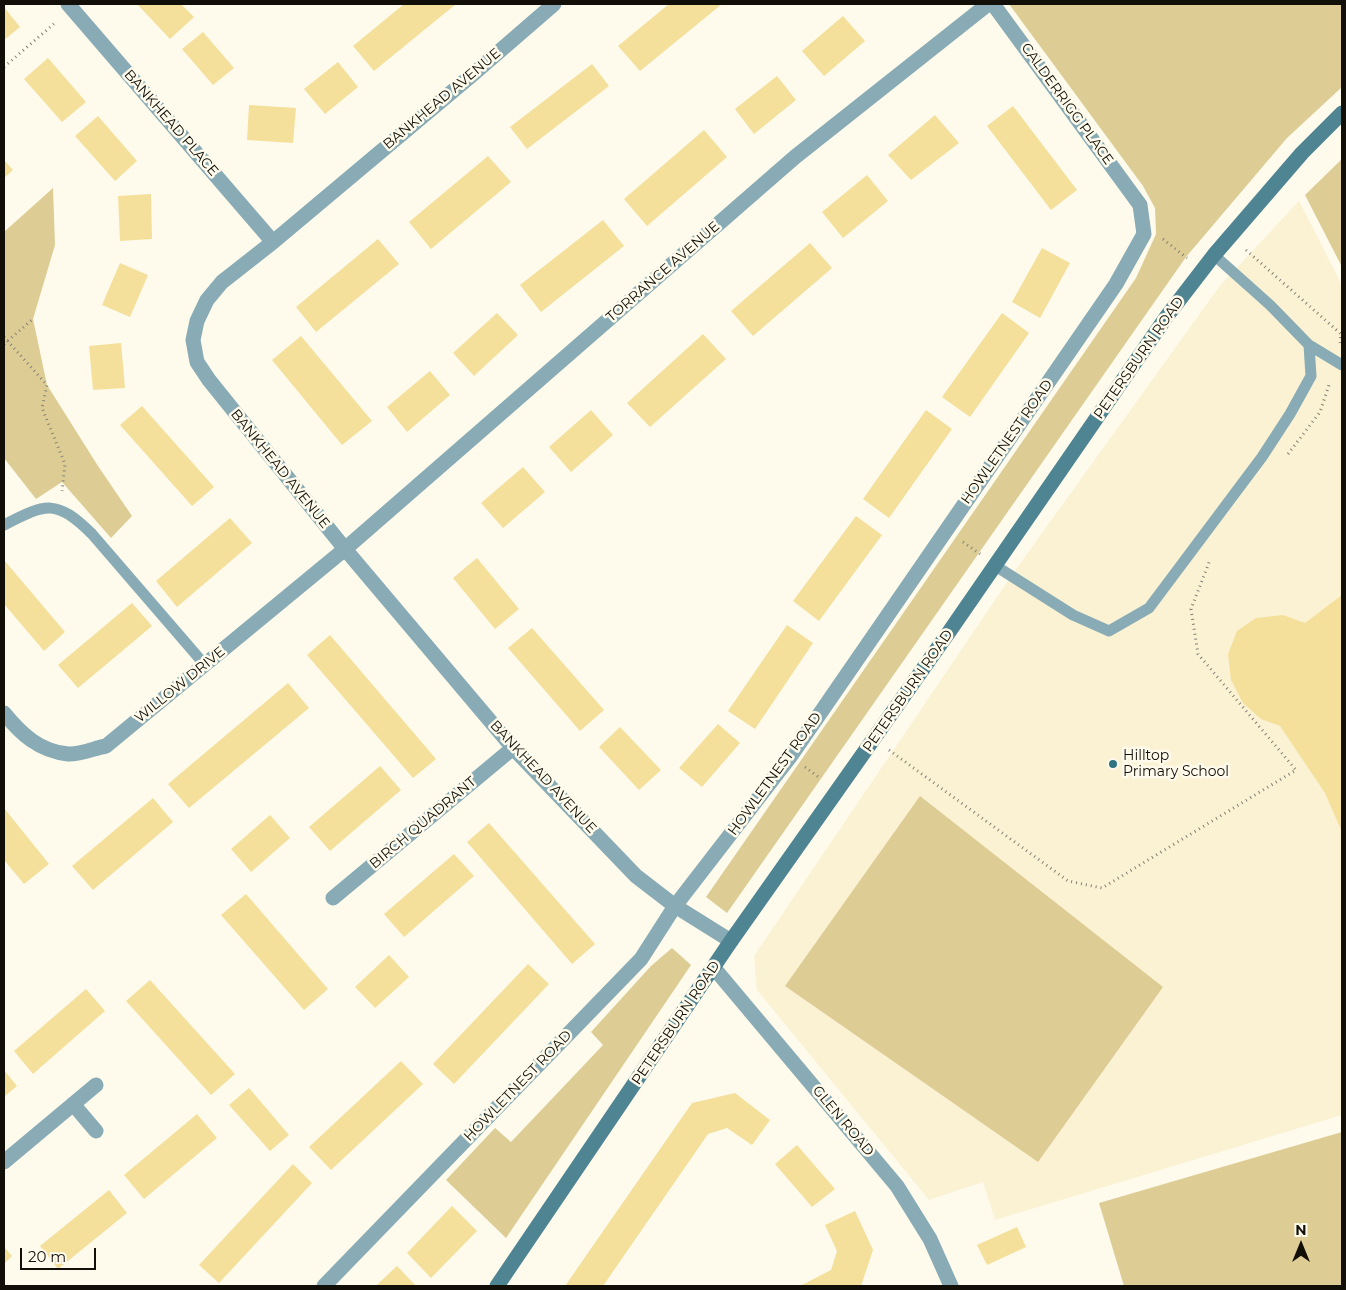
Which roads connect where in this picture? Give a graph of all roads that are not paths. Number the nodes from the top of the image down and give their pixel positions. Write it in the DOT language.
graph roads {
  1 [pos="554,4"];
  2 [pos="988,4"];
  3 [pos="993,4"];
  4 [pos="71,6"];
  5 [pos="1342,113"];
  6 [pos="1140,204"];
  7 [pos="273,242"];
  8 [pos="1214,254"];
  9 [pos="1309,345"];
  10 [pos="1339,363"];
  11 [pos="4,525"];
  12 [pos="345,549"];
  13 [pos="994,565"];
  14 [pos="205,665"];
  15 [pos="4,713"];
  16 [pos="513,748"];
  17 [pos="333,898"];
  18 [pos="675,906"];
  19 [pos="731,941"];
  20 [pos="714,968"];
  21 [pos="96,1085"];
  22 [pos="73,1104"];
  23 [pos="96,1131"];
  24 [pos="4,1162"];
  25 [pos="324,1286"];
  26 [pos="497,1286"];
  27 [pos="951,1286"];
  1 -- 7 [label="street, BANKHEAD AVENUE"];
  2 -- 12 [label="street, TORRANCE AVENUE"];
  3 -- 6 [label="street, CALDERRIGG PLACE"];
  4 -- 7 [label="street, BANKHEAD PLACE"];
  5 -- 8 [label="main road, PETERSBURN ROAD"];
  6 -- 18 [label="street, HOWLETNEST ROAD"];
  7 -- 12 [label="street, BANKHEAD AVENUE"];
  8 -- 9 [label="lane"];
  8 -- 13 [label="main road, PETERSBURN ROAD"];
  9 -- 10 [label="lane"];
  9 -- 13 [label="lane"];
  11 -- 14 [label="lane"];
  12 -- 14 [label="street, WILLOW DRIVE"];
  12 -- 16 [label="street, BANKHEAD AVENUE"];
  13 -- 19 [label="main road, PETERSBURN ROAD"];
  14 -- 15 [label="street, WILLOW DRIVE"];
  16 -- 17 [label="street, BIRCH QUADRANT"];
  16 -- 18 [label="street, BANKHEAD AVENUE"];
  18 -- 19 [label="street, BANKHEAD AVENUE"];
  18 -- 25 [label="street, HOWLETNEST ROAD"];
  19 -- 20 [label="main road, PETERSBURN ROAD"];
  20 -- 26 [label="main road, PETERSBURN ROAD"];
  20 -- 27 [label="street, GLEN ROAD"];
  21 -- 22 [label="street"];
  22 -- 23 [label="street"];
  22 -- 24 [label="street"];
}
